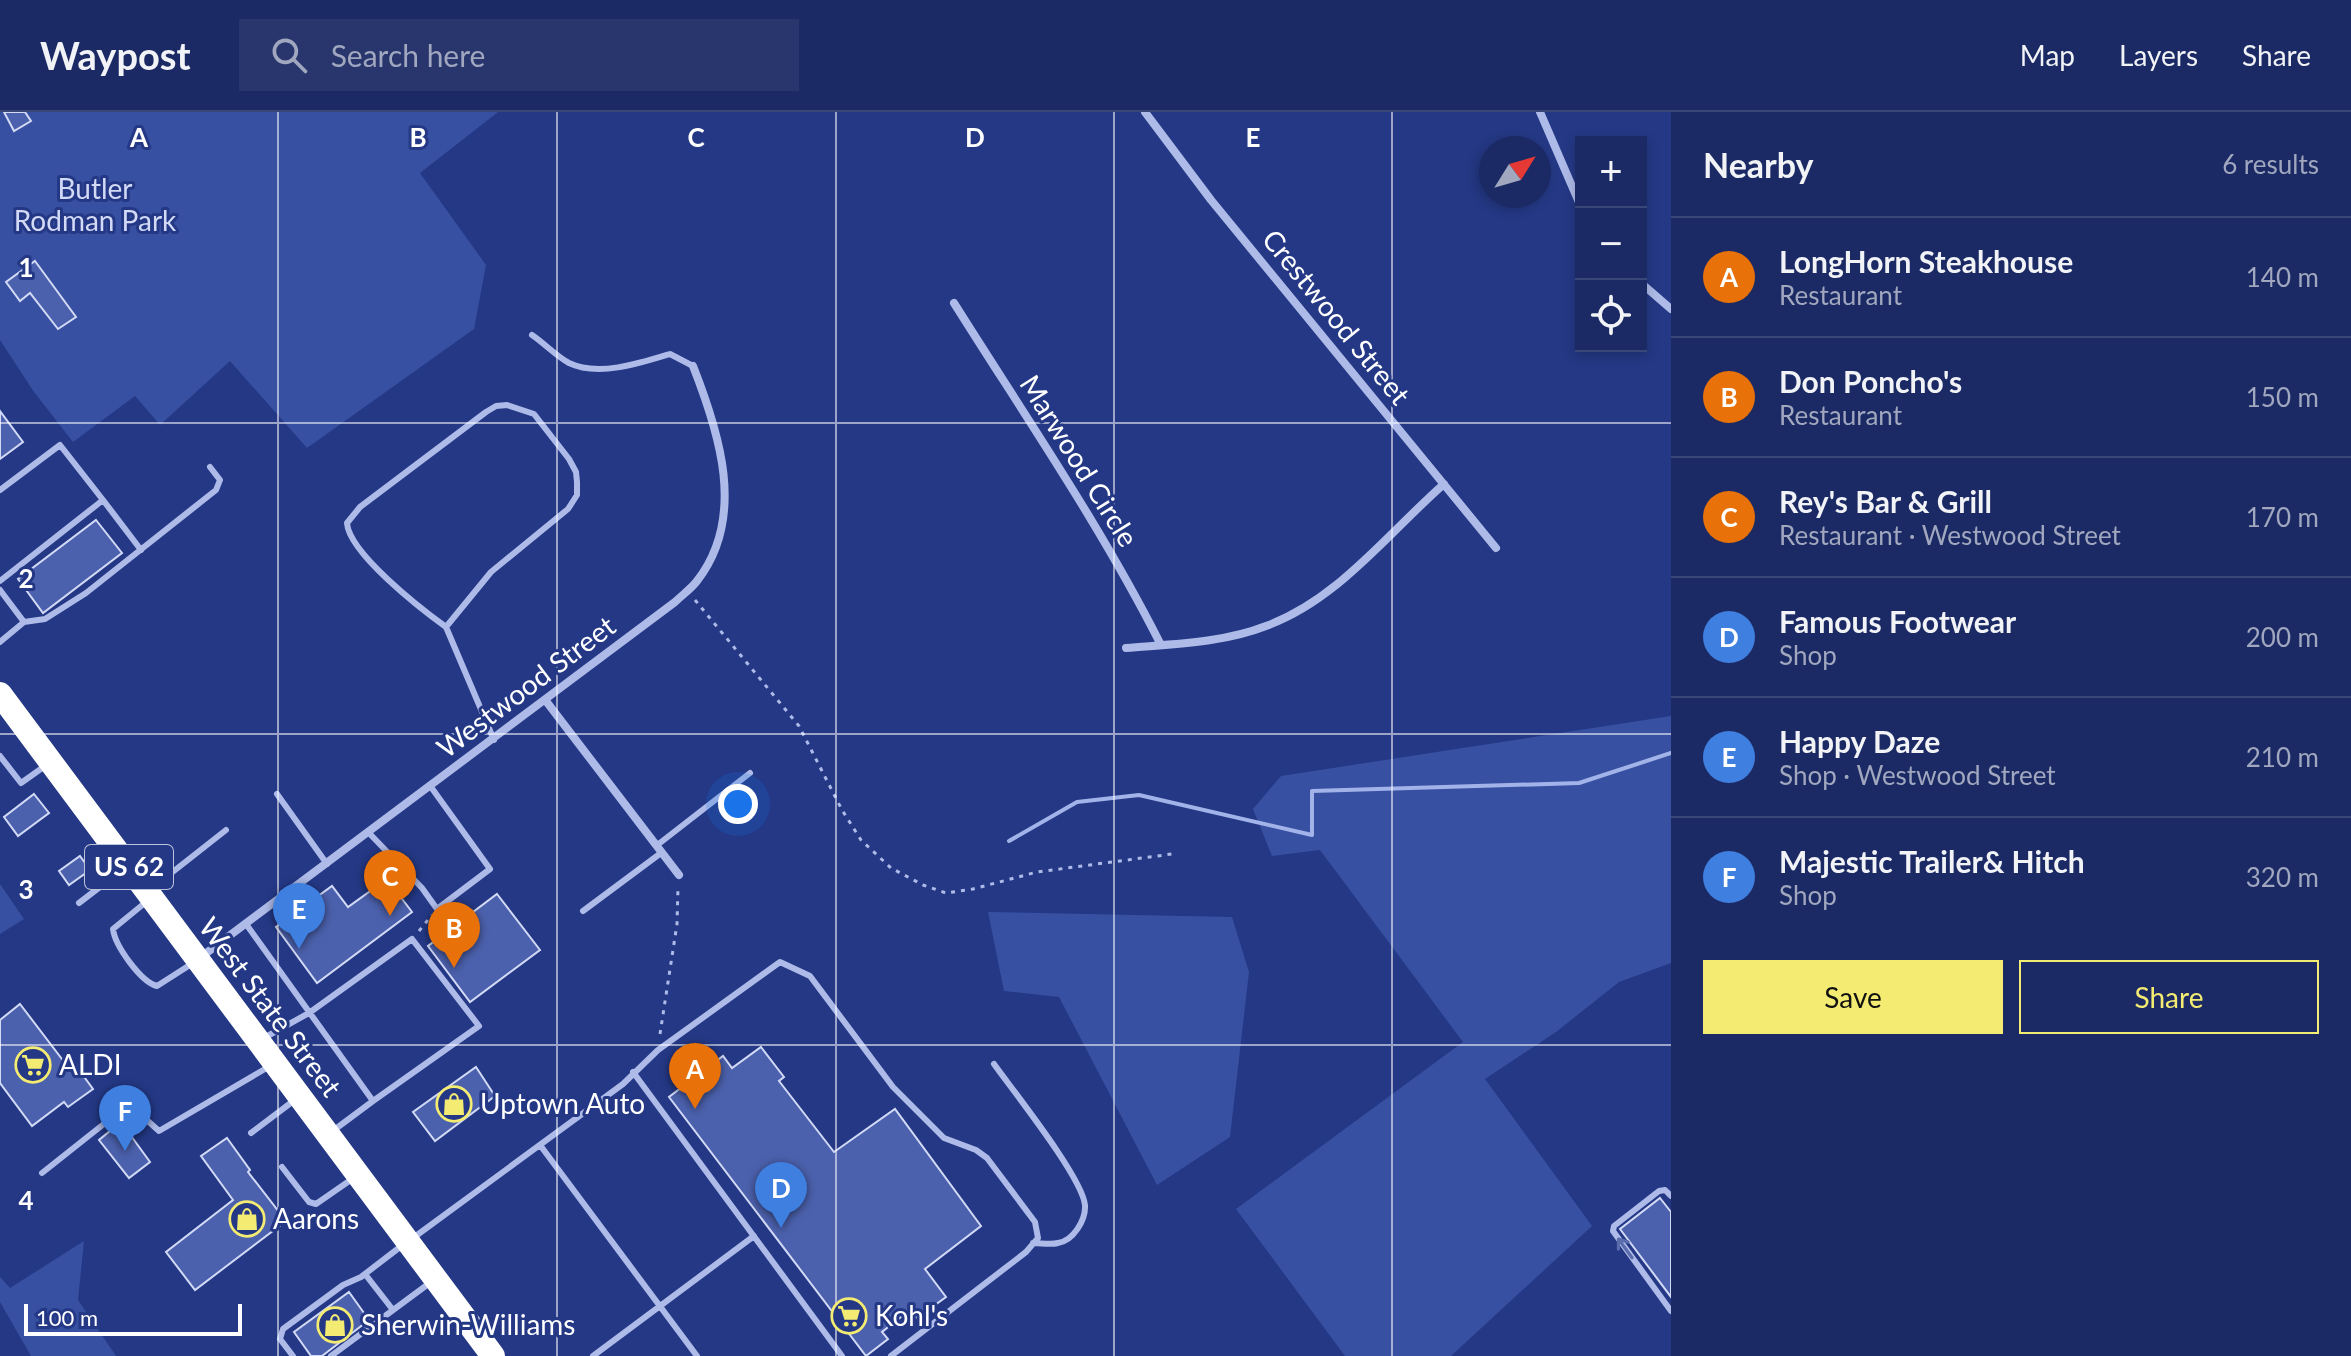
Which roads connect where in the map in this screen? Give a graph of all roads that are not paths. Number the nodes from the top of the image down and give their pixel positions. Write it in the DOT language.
graph roads {
  1 [pos="1145,112"];
  2 [pos="1540,112"];
  3 [pos="1575,193"];
  4 [pos="1647,288"];
  5 [pos="954,303"];
  6 [pos="1671,309"];
  7 [pos="532,335"];
  8 [pos="693,366"];
  9 [pos="210,467"];
  10 [pos="1444,484"];
  11 [pos="0,490"];
  12 [pos="103,500"];
  13 [pos="1496,548"];
  14 [pos="141,550"];
  15 [pos="0,581"];
  16 [pos="0,590"];
  17 [pos="24,622"];
  18 [pos="446,627"];
  19 [pos="0,642"];
  20 [pos="1161,645"];
  21 [pos="1126,648"];
  22 [pos="0,694"];
  23 [pos="546,701"];
  24 [pos="494,740"];
  25 [pos="0,756"];
  26 [pos="51,761"];
  27 [pos="750,773"];
  28 [pos="431,787"];
  29 [pos="277,794"];
  30 [pos="226,830"];
  31 [pos="369,833"];
  32 [pos="659,849"];
  33 [pos="327,864"];
  34 [pos="128,865"];
  35 [pos="679,875"];
  36 [pos="150,895"];
  37 [pos="79,903"];
  38 [pos="583,911"];
  39 [pos="246,924"];
  40 [pos="198,960"];
  41 [pos="309,1013"];
  42 [pos="258,1041"];
  43 [pos="274,1064"];
  44 [pos="994,1064"];
  45 [pos="633,1072"];
  46 [pos="299,1097"];
  47 [pos="373,1101"];
  48 [pos="251,1133"];
  49 [pos="328,1134"];
  50 [pos="540,1145"];
  51 [pos="282,1167"];
  52 [pos="42,1173"];
  53 [pos="358,1175"];
  54 [pos="1671,1196"];
  55 [pos="754,1236"];
  56 [pos="408,1242"];
  57 [pos="1033,1243"];
  58 [pos="365,1274"];
  59 [pos="436,1278"];
  60 [pos="660,1306"];
  61 [pos="393,1310"];
  62 [pos="1671,1311"];
  63 [pos="293,1356"];
  64 [pos="331,1356"];
  65 [pos="493,1356"];
  66 [pos="593,1356"];
  67 [pos="697,1356"];
  68 [pos="842,1356"];
  69 [pos="891,1356"];
  1 -- 10 [label="street, Crestwood Street"];
  2 -- 3 [label="street"];
  4 -- 6 [label="street"];
  5 -- 20 [label="street, Marwood Circle"];
  7 -- 8 [label="lane"];
  8 -- 23 [label="street, Westwood Street"];
  9 -- 14 [label="lane"];
  10 -- 13 [label="street, Crestwood Street"];
  10 -- 20 [label="street"];
  11 -- 12 [label="lane"];
  12 -- 14 [label="lane"];
  12 -- 15 [label="lane"];
  14 -- 17 [label="lane"];
  16 -- 17 [label="lane"];
  17 -- 19 [label="lane"];
  18 -- 18 [label="lane"];
  18 -- 24 [label="lane"];
  20 -- 21 [label="street"];
  22 -- 26 [label="highway, West State Street / US 62"];
  23 -- 24 [label="street, Westwood Street"];
  23 -- 32 [label="street"];
  24 -- 28 [label="street, Westwood Street"];
  25 -- 26 [label="lane"];
  26 -- 34 [label="highway, West State Street / US 62"];
  27 -- 32 [label="lane"];
  28 -- 31 [label="street, Westwood Street"];
  28 -- 31 [label="lane"];
  29 -- 33 [label="lane"];
  30 -- 36 [label="lane"];
  31 -- 33 [label="street, Westwood Street"];
  32 -- 35 [label="street"];
  32 -- 38 [label="lane"];
  33 -- 39 [label="street, Westwood Street"];
  34 -- 36 [label="highway, West State Street / US 62"];
  34 -- 37 [label="lane"];
  36 -- 40 [label="highway, West State Street / US 62"];
  36 -- 40 [label="lane"];
  39 -- 40 [label="street, Westwood Street"];
  39 -- 41 [label="lane"];
  40 -- 42 [label="highway, West State Street / US 62"];
  41 -- 42 [label="lane"];
  41 -- 47 [label="lane"];
  41 -- 47 [label="lane"];
  42 -- 43 [label="highway, West State Street / US 62"];
  43 -- 46 [label="highway, West State Street / US 62"];
  43 -- 52 [label="lane"];
  44 -- 57 [label="lane"];
  45 -- 50 [label="lane"];
  45 -- 55 [label="lane"];
  45 -- 57 [label="lane"];
  46 -- 48 [label="lane"];
  46 -- 49 [label="highway, West State Street / US 62"];
  47 -- 49 [label="lane"];
  49 -- 53 [label="highway, West State Street / US 62"];
  50 -- 56 [label="lane"];
  50 -- 60 [label="lane"];
  51 -- 53 [label="lane"];
  53 -- 56 [label="highway, West State Street / US 62"];
  62 -- 54 [label="lane, one-way"];
  55 -- 60 [label="lane"];
  55 -- 68 [label="lane"];
  56 -- 58 [label="lane"];
  56 -- 59 [label="highway, West State Street / US 62"];
  57 -- 69 [label="lane"];
  58 -- 61 [label="lane"];
  58 -- 63 [label="lane"];
  59 -- 61 [label="lane"];
  59 -- 65 [label="highway, West State Street / US 62"];
  60 -- 66 [label="lane"];
  60 -- 67 [label="lane"];
  61 -- 64 [label="lane"];
}
